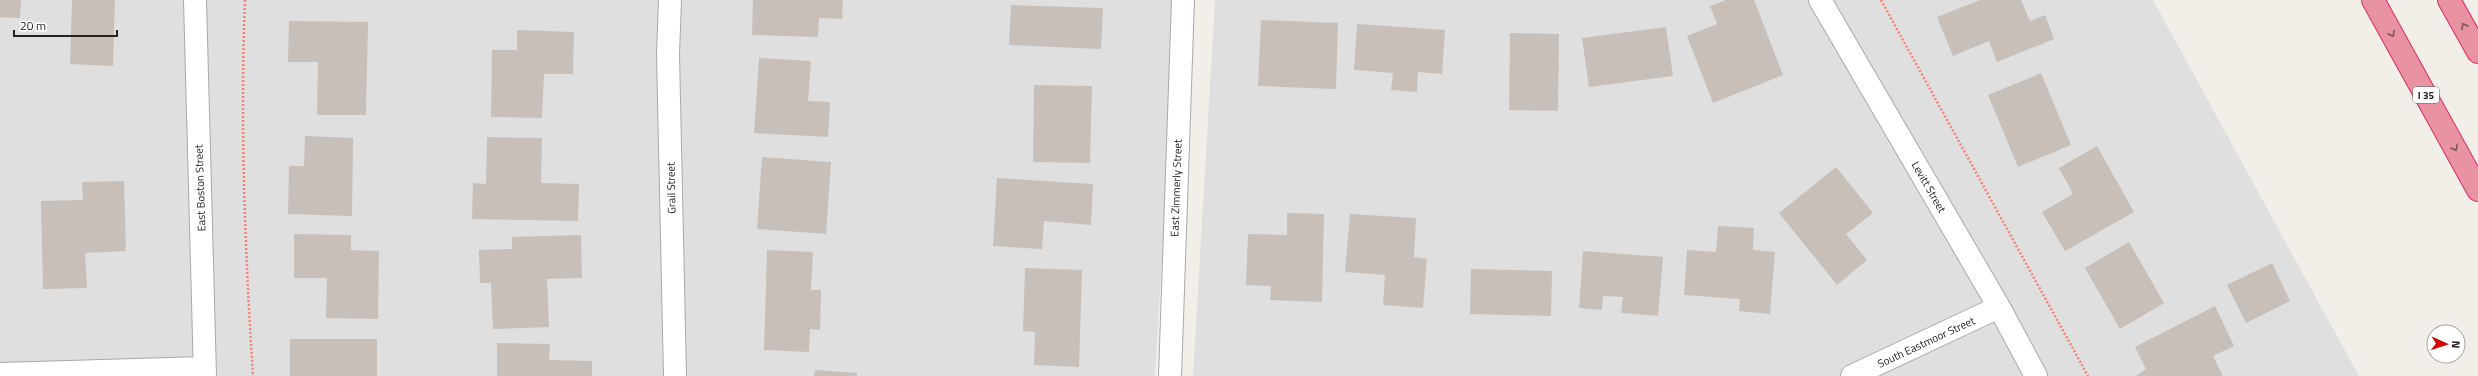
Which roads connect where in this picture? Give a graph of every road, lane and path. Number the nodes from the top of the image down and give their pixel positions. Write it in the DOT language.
graph roads {
  1 [pos="195,0"];
  2 [pos="245,0"];
  3 [pos="670,0"];
  4 [pos="1183,0"];
  5 [pos="1820,0"];
  6 [pos="1881,0"];
  7 [pos="2373,0"];
  8 [pos="2449,0"];
  9 [pos="2478,52"];
  10 [pos="2478,190"];
  11 [pos="1999,307"];
  12 [pos="204,372"];
  13 [pos="0,374"];
  14 [pos="253,376"];
  15 [pos="674,376"];
  16 [pos="1170,376"];
  17 [pos="1852,376"];
  18 [pos="2036,376"];
  19 [pos="2088,376"];
  1 -- 12 [label="street, East Boston Street"];
  2 -- 14 [label="path"];
  3 -- 15 [label="street, Grail Street"];
  4 -- 16 [label="street, East Zimmerly Street"];
  5 -- 11 [label="street, Levitt Street"];
  6 -- 19 [label="path"];
  7 -- 10 [label="highway, I 35, one-way"];
  9 -- 8 [label="highway, one-way"];
  11 -- 17 [label="street, South Eastmoor Street"];
  11 -- 18 [label="street, Levitt Street"];
  12 -- 13 [label="street"];
}
